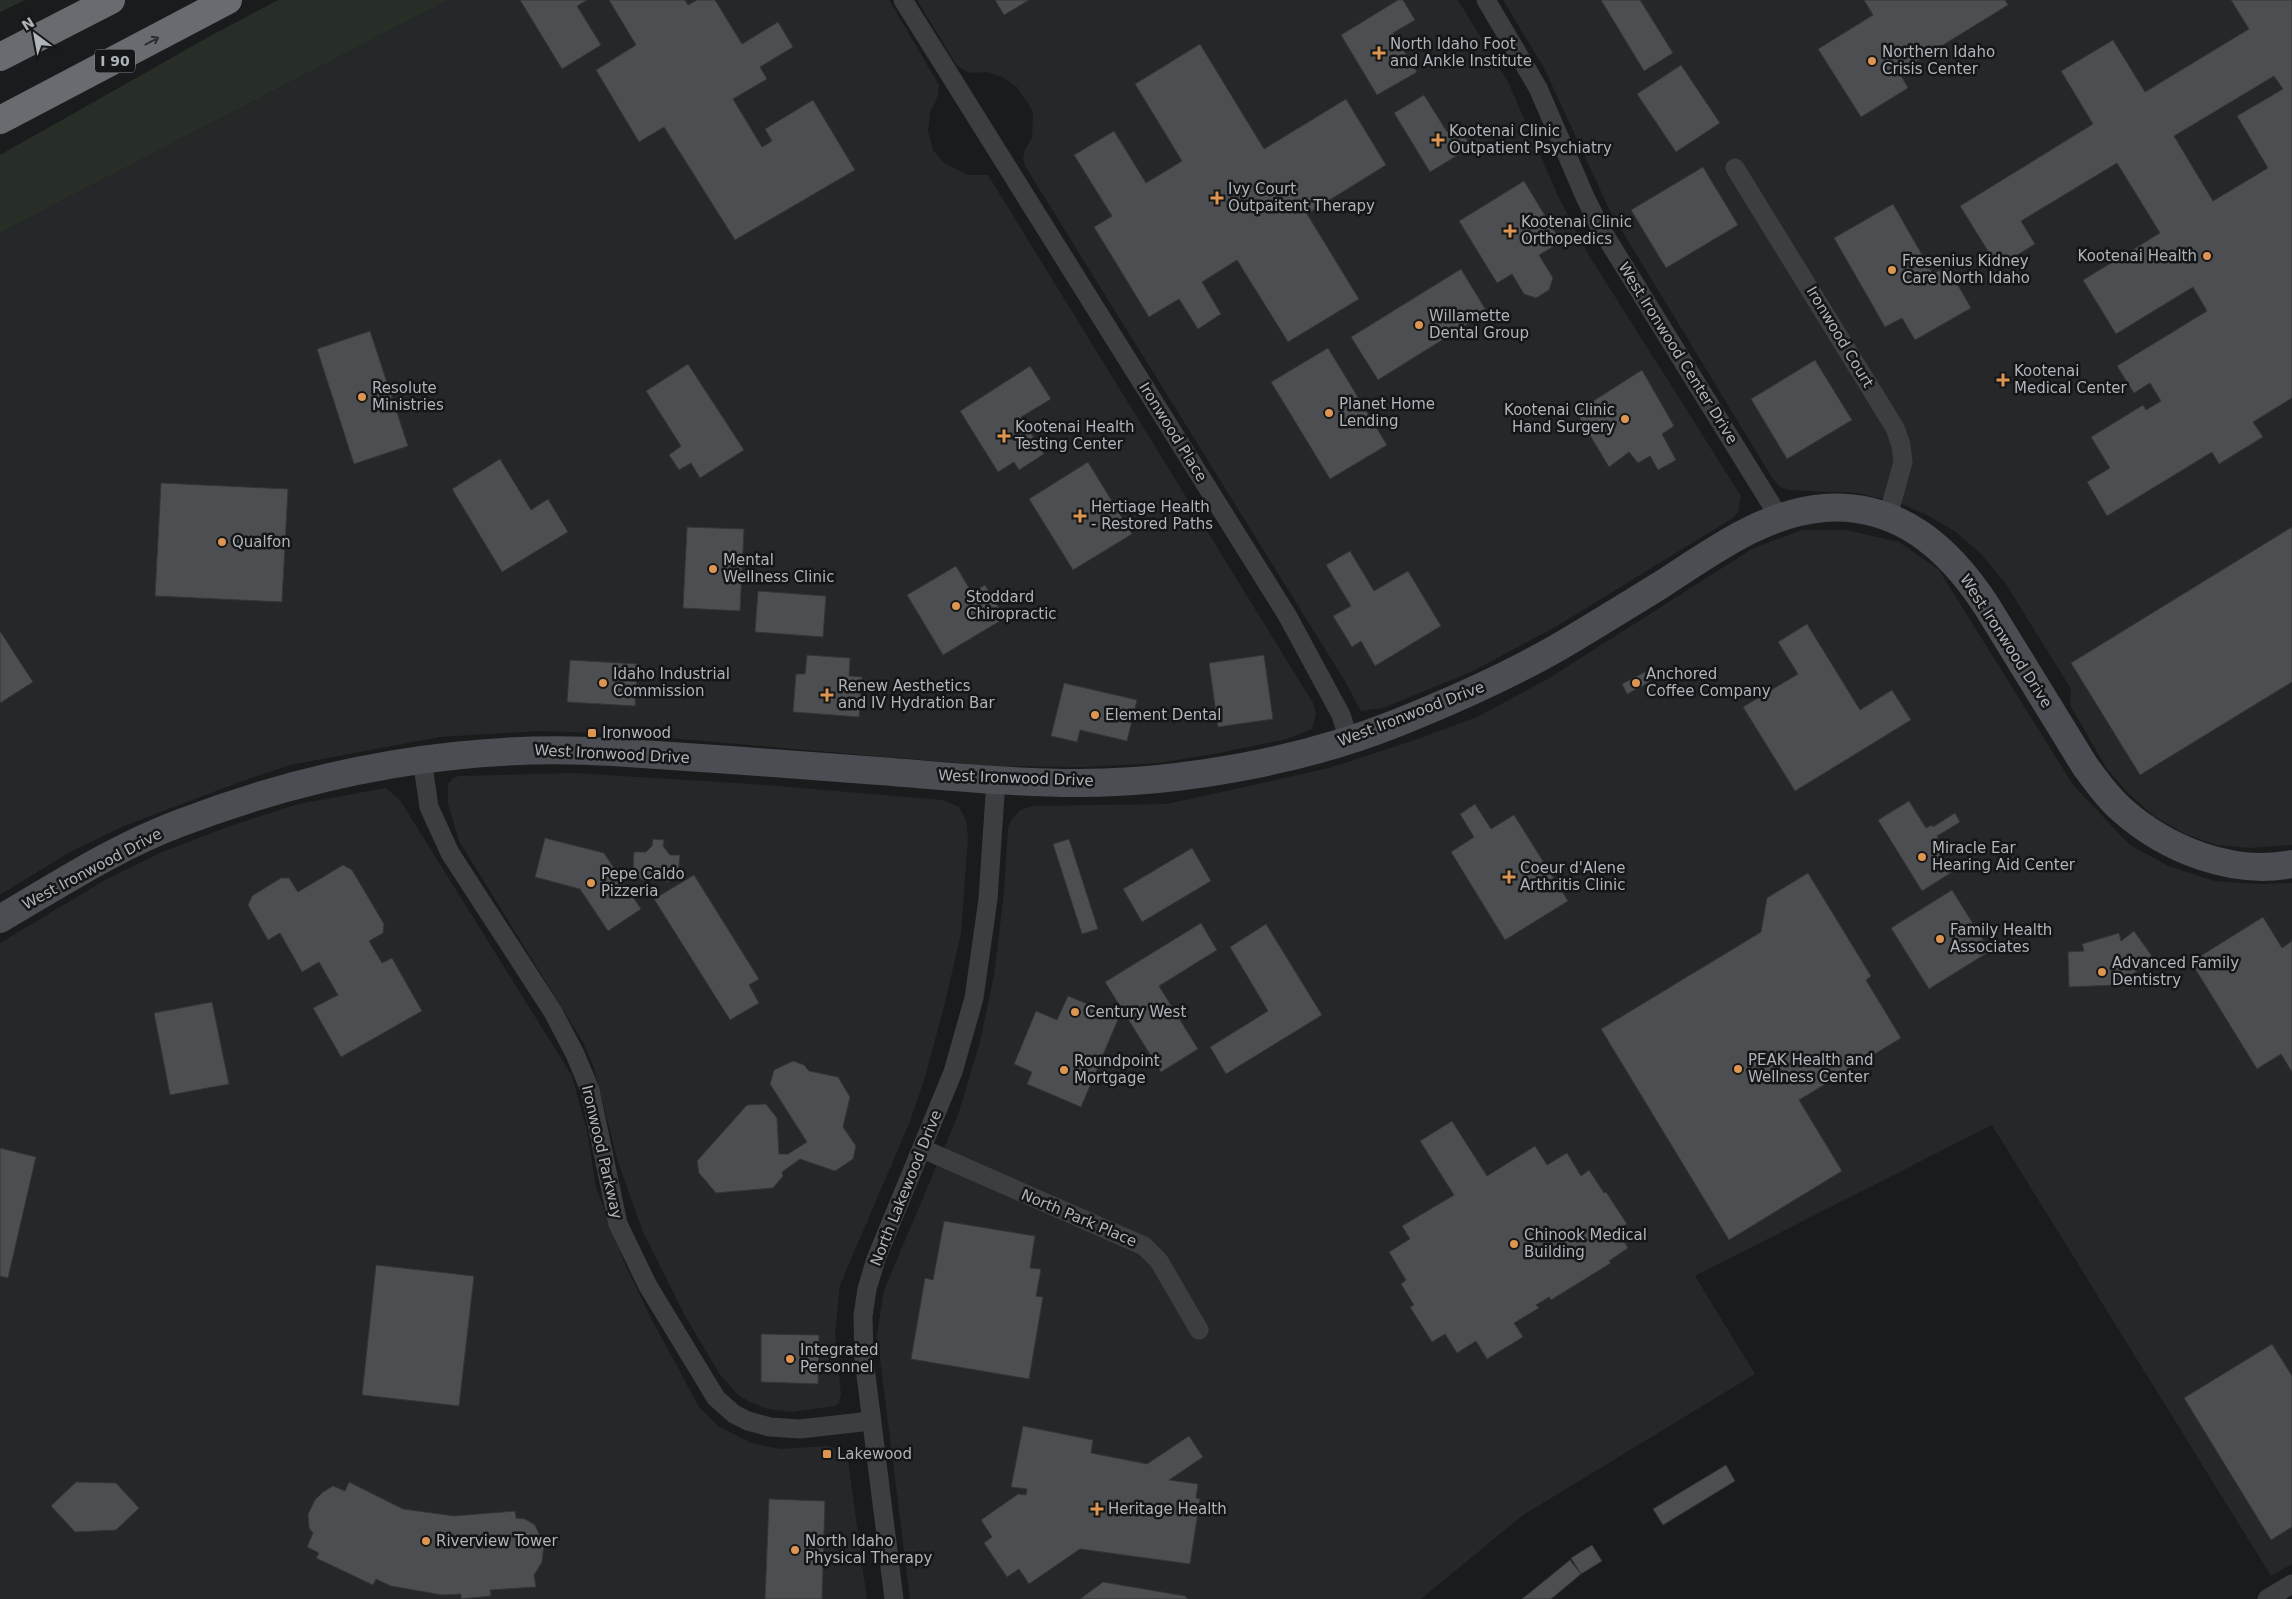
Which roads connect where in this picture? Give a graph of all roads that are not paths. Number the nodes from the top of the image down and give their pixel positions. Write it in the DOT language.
graph roads {
  1 [pos="111,0"];
  2 [pos="228,0"];
  3 [pos="904,0"];
  4 [pos="1486,0"];
  5 [pos="65,24"];
  6 [pos="0,47"];
  7 [pos="0,57"];
  8 [pos="108,65"];
  9 [pos="0,120"];
  10 [pos="0,133"];
  11 [pos="1735,168"];
  12 [pos="1888,516"];
  13 [pos="1779,517"];
  14 [pos="1349,740"];
  15 [pos="422,759"];
  16 [pos="996,780"];
  17 [pos="2290,865"];
  18 [pos="0,919"];
  19 [pos="923,1149"];
  20 [pos="1199,1330"];
  21 [pos="871,1421"];
  22 [pos="2292,1584"];
  23 [pos="894,1599"];
  24 [pos="2266,1599"];
  1 -- 5 [label="highway"];
  8 -- 2 [label="highway, I 90, one-way"];
  3 -- 14 [label="street, Ironwood Place"];
  4 -- 13 [label="street, West Ironwood Center Drive"];
  5 -- 6 [label="highway"];
  5 -- 7 [label="highway"];
  8 -- 9 [label="highway, I 90"];
  8 -- 10 [label="highway, I 90"];
  11 -- 12 [label="street, Ironwood Court"];
  12 -- 13 [label="street, West Ironwood Drive"];
  12 -- 17 [label="street, West Ironwood Drive"];
  13 -- 14 [label="street, West Ironwood Drive"];
  14 -- 16 [label="street, West Ironwood Drive"];
  15 -- 16 [label="street, West Ironwood Drive"];
  15 -- 18 [label="street, West Ironwood Drive"];
  15 -- 21 [label="street, Ironwood Parkway"];
  16 -- 19 [label="street, North Lakewood Drive"];
  19 -- 20 [label="street, North Park Place"];
  19 -- 21 [label="street, North Lakewood Drive"];
  21 -- 23 [label="street, North Lakewood Drive"];
  22 -- 24 [label="street"];
}
